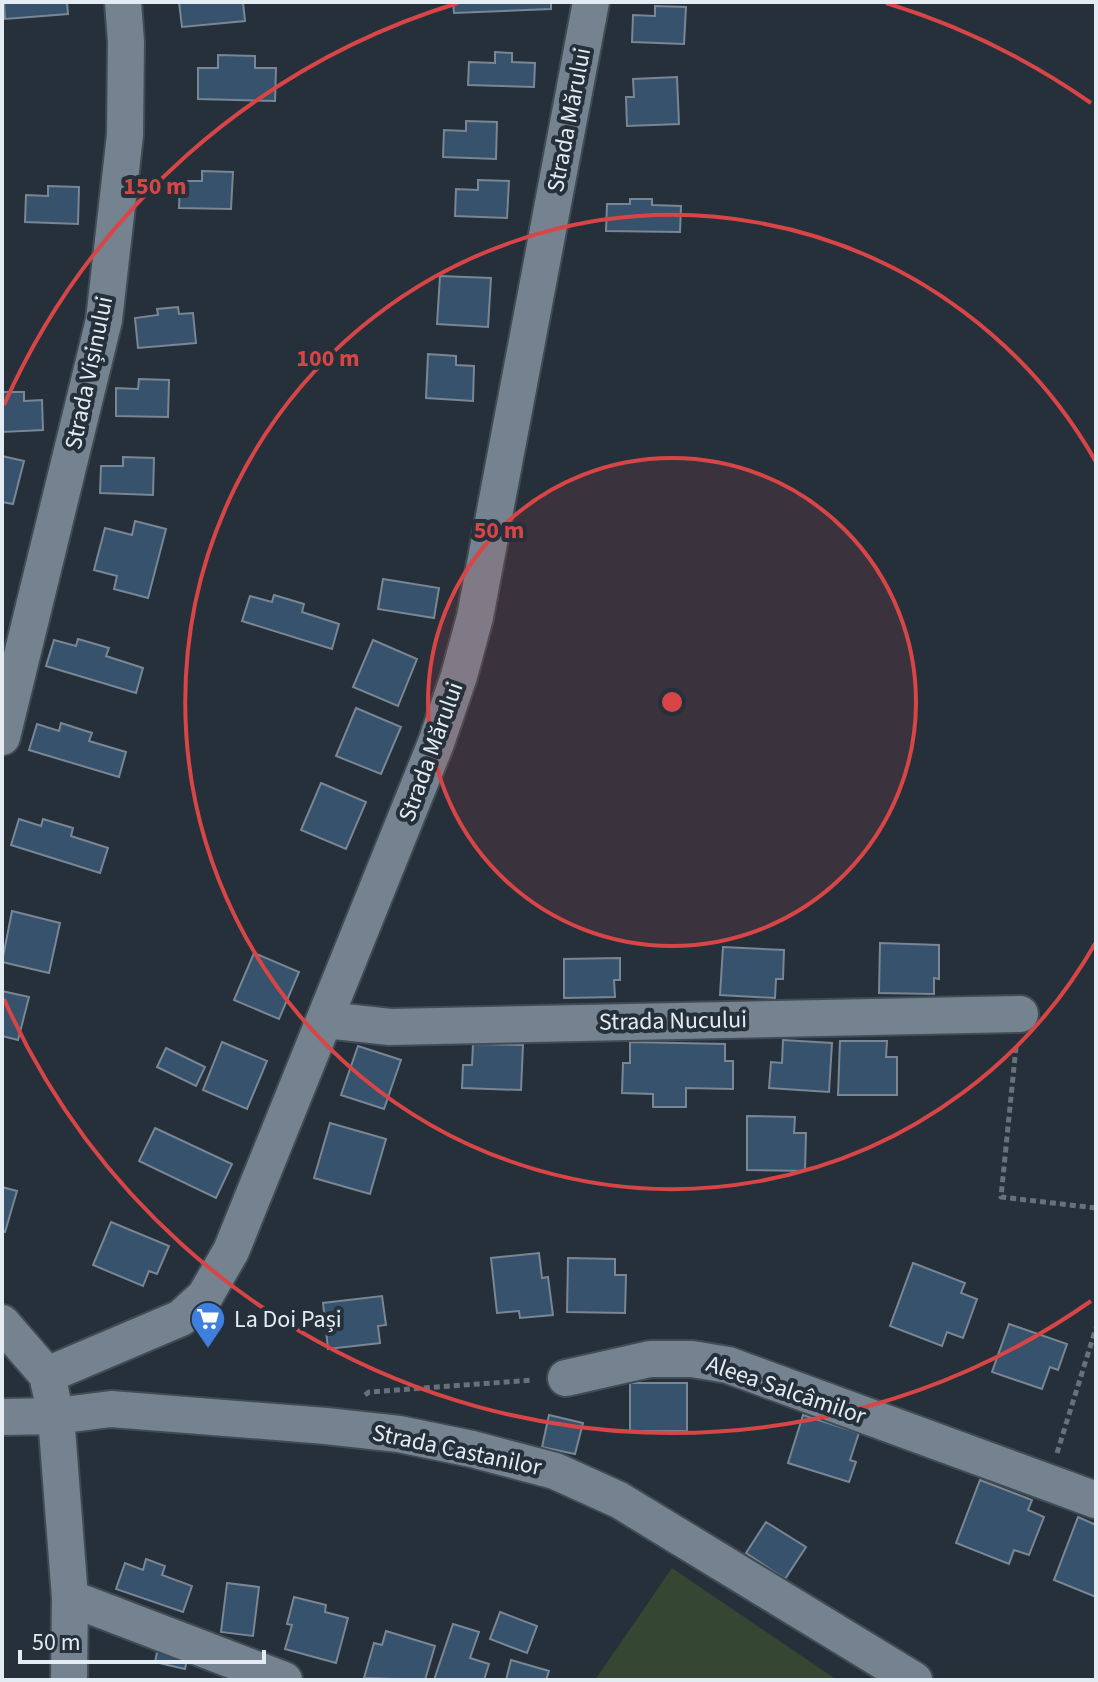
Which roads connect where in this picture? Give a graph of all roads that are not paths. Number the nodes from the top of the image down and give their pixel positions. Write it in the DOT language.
graph roads {
  1 [pos="123,2"];
  2 [pos="591,2"];
  3 [pos="2,737"];
  4 [pos="1020,1014"];
  5 [pos="326,1020"];
  6 [pos="2,1323"];
  7 [pos="47,1375"];
  8 [pos="566,1378"];
  9 [pos="56,1416"];
  10 [pos="2,1417"];
  11 [pos="1096,1500"];
  12 [pos="70,1598"];
  13 [pos="69,1680"];
  14 [pos="284,1680"];
  15 [pos="914,1680"];
  1 -- 3 [label="street, Strada Vișinului"];
  2 -- 5 [label="street, Strada Mărului"];
  4 -- 5 [label="street, Strada Nucului"];
  5 -- 7 [label="street, Strada Mărului"];
  6 -- 7 [label="street"];
  7 -- 9 [label="street"];
  8 -- 11 [label="street, Aleea Salcâmilor"];
  9 -- 10 [label="street, Strada Castanilor"];
  9 -- 12 [label="street"];
  9 -- 15 [label="street, Strada Castanilor"];
  12 -- 13 [label="street"];
  12 -- 14 [label="street"];
}
